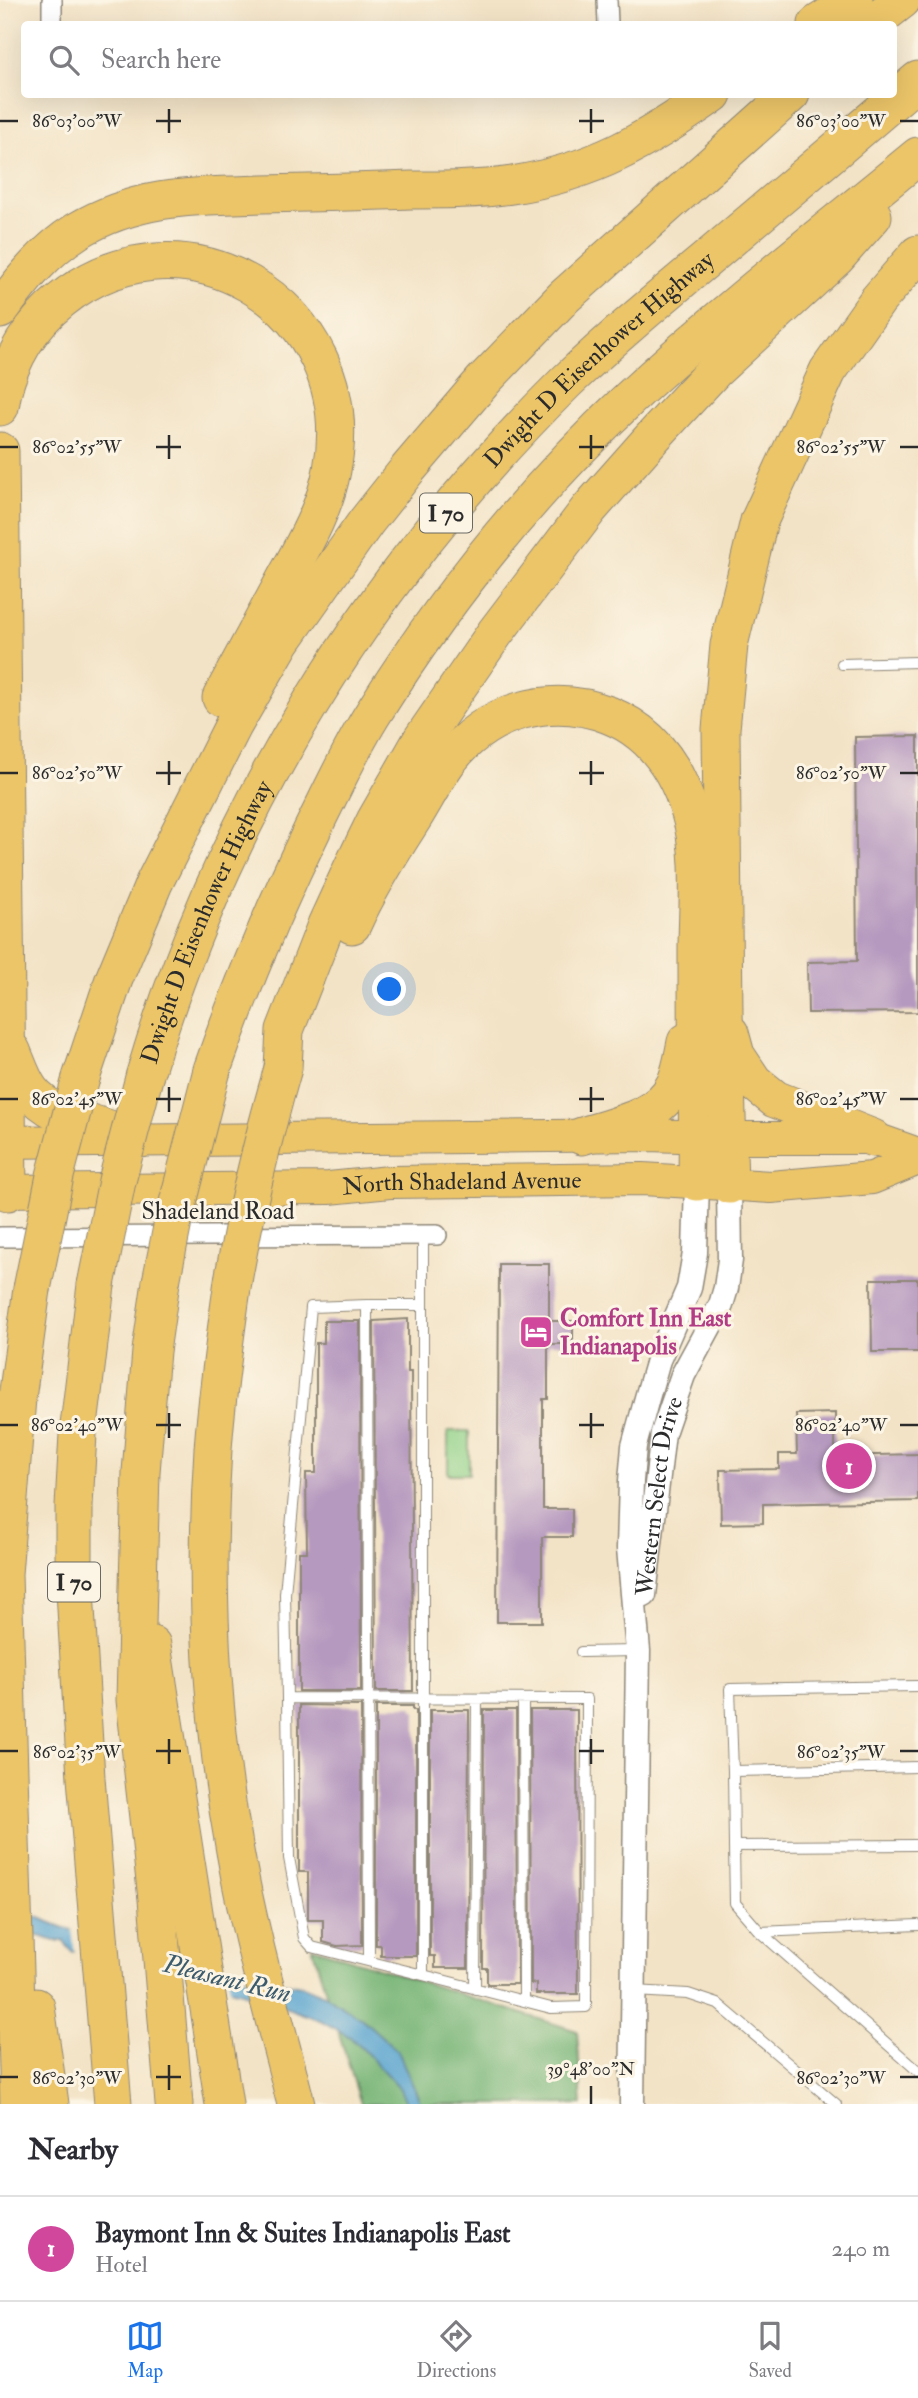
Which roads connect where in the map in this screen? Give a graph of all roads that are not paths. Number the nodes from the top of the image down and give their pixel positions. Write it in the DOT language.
graph roads {
  1 [pos="52,0"];
  2 [pos="607,0"];
  3 [pos="854,0"];
  4 [pos="902,0"];
  5 [pos="52,21"];
  6 [pos="608,21"];
  7 [pos="822,21"];
  8 [pos="875,21"];
  9 [pos="918,80"];
  10 [pos="707,98"];
  11 [pos="787,98"];
  12 [pos="897,98"];
  13 [pos="897,98"];
  14 [pos="918,156"];
  15 [pos="918,165"];
  16 [pos="918,254"];
  17 [pos="0,310"];
  18 [pos="0,407"];
  19 [pos="0,451"];
  20 [pos="918,662"];
  21 [pos="842,664"];
  22 [pos="154,883"];
  23 [pos="711,1004"];
  24 [pos="8,1039"];
  25 [pos="283,1068"];
  26 [pos="582,1136"];
  27 [pos="712,1137"];
  28 [pos="873,1138"];
  29 [pos="141,1139"];
  30 [pos="4,1142"];
  31 [pos="918,1157"];
  32 [pos="713,1184"];
  33 [pos="4,1191"];
  34 [pos="430,1235"];
  35 [pos="0,1237"];
  36 [pos="423,1305"];
  37 [pos="367,1306"];
  38 [pos="138,1571"];
  39 [pos="581,1651"];
  40 [pos="638,1651"];
  41 [pos="918,1686"];
  42 [pos="287,1698"];
  43 [pos="369,1699"];
  44 [pos="423,1699"];
  45 [pos="477,1699"];
  46 [pos="523,1699"];
  47 [pos="918,1767"];
  48 [pos="733,1772"];
  49 [pos="918,1845"];
  50 [pos="734,1846"];
  51 [pos="918,1925"];
  52 [pos="760,1932"];
  53 [pos="369,1961"];
  54 [pos="423,1976"];
  55 [pos="23,1980"];
  56 [pos="475,1989"];
  57 [pos="633,1991"];
  58 [pos="524,2001"];
  59 [pos="918,2071"];
  60 [pos="292,2088"];
  61 [pos="19,2104"];
  62 [pos="50,2104"];
  63 [pos="113,2104"];
  64 [pos="174,2104"];
  65 [pos="224,2104"];
  66 [pos="632,2104"];
  67 [pos="836,2104"];
  1 -- 5 [label="street"];
  2 -- 6 [label="street"];
  3 -- 7 [label="highway"];
  4 -- 8 [label="highway"];
  9 -- 12 [label="highway, Dwight D Eisenhower Highway / I 70, bridge"];
  10 -- 17 [label="highway"];
  11 -- 22 [label="highway"];
  13 -- 63 [label="highway, Dwight D Eisenhower Highway / I 70, bridge"];
  14 -- 38 [label="highway, Dwight D Eisenhower Highway / I 70, bridge"];
  15 -- 25 [label="highway"];
  16 -- 23 [label="highway"];
  18 -- 22 [label="highway"];
  19 -- 24 [label="highway"];
  20 -- 21 [label="lane"];
  22 -- 55 [label="highway, bridge"];
  23 -- 25 [label="highway"];
  23 -- 26 [label="highway"];
  23 -- 27 [label="highway"];
  23 -- 28 [label="highway"];
  24 -- 29 [label="highway"];
  24 -- 30 [label="highway"];
  25 -- 60 [label="highway, bridge"];
  26 -- 27 [label="main road, North Shadeland Avenue"];
  26 -- 29 [label="main road, North Shadeland Avenue"];
  27 -- 28 [label="main road, North Shadeland Avenue"];
  27 -- 32 [label="highway"];
  28 -- 31 [label="main road, North Shadeland Avenue"];
  29 -- 30 [label="main road, North Shadeland Avenue"];
  30 -- 33 [label="highway"];
  31 -- 32 [label="main road, North Shadeland Avenue"];
  32 -- 33 [label="main road, North Shadeland Avenue"];
  32 -- 40 [label="street, Western Select Drive"];
  32 -- 40 [label="street, Western Select Drive"];
  34 -- 35 [label="street, Shadeland Road"];
  34 -- 36 [label="lane"];
  36 -- 37 [label="lane"];
  36 -- 44 [label="lane"];
  37 -- 42 [label="lane"];
  37 -- 43 [label="lane"];
  38 -- 64 [label="highway, Dwight D Eisenhower Highway / I 70"];
  38 -- 65 [label="highway"];
  39 -- 40 [label="lane"];
  40 -- 57 [label="street, Western Select Drive"];
  41 -- 48 [label="lane"];
  42 -- 43 [label="lane"];
  42 -- 53 [label="lane"];
  43 -- 44 [label="lane"];
  43 -- 53 [label="lane"];
  44 -- 45 [label="lane"];
  44 -- 54 [label="lane"];
  45 -- 46 [label="lane"];
  45 -- 56 [label="lane"];
  46 -- 58 [label="lane"];
  46 -- 58 [label="lane"];
  47 -- 48 [label="lane"];
  48 -- 50 [label="lane"];
  49 -- 50 [label="lane"];
  50 -- 52 [label="lane"];
  51 -- 52 [label="lane"];
  52 -- 59 [label="lane"];
  53 -- 54 [label="lane"];
  54 -- 56 [label="lane"];
  55 -- 61 [label="highway"];
  55 -- 62 [label="highway"];
  56 -- 58 [label="lane"];
  57 -- 66 [label="street, Western Select Drive"];
  57 -- 67 [label="lane"];
}
